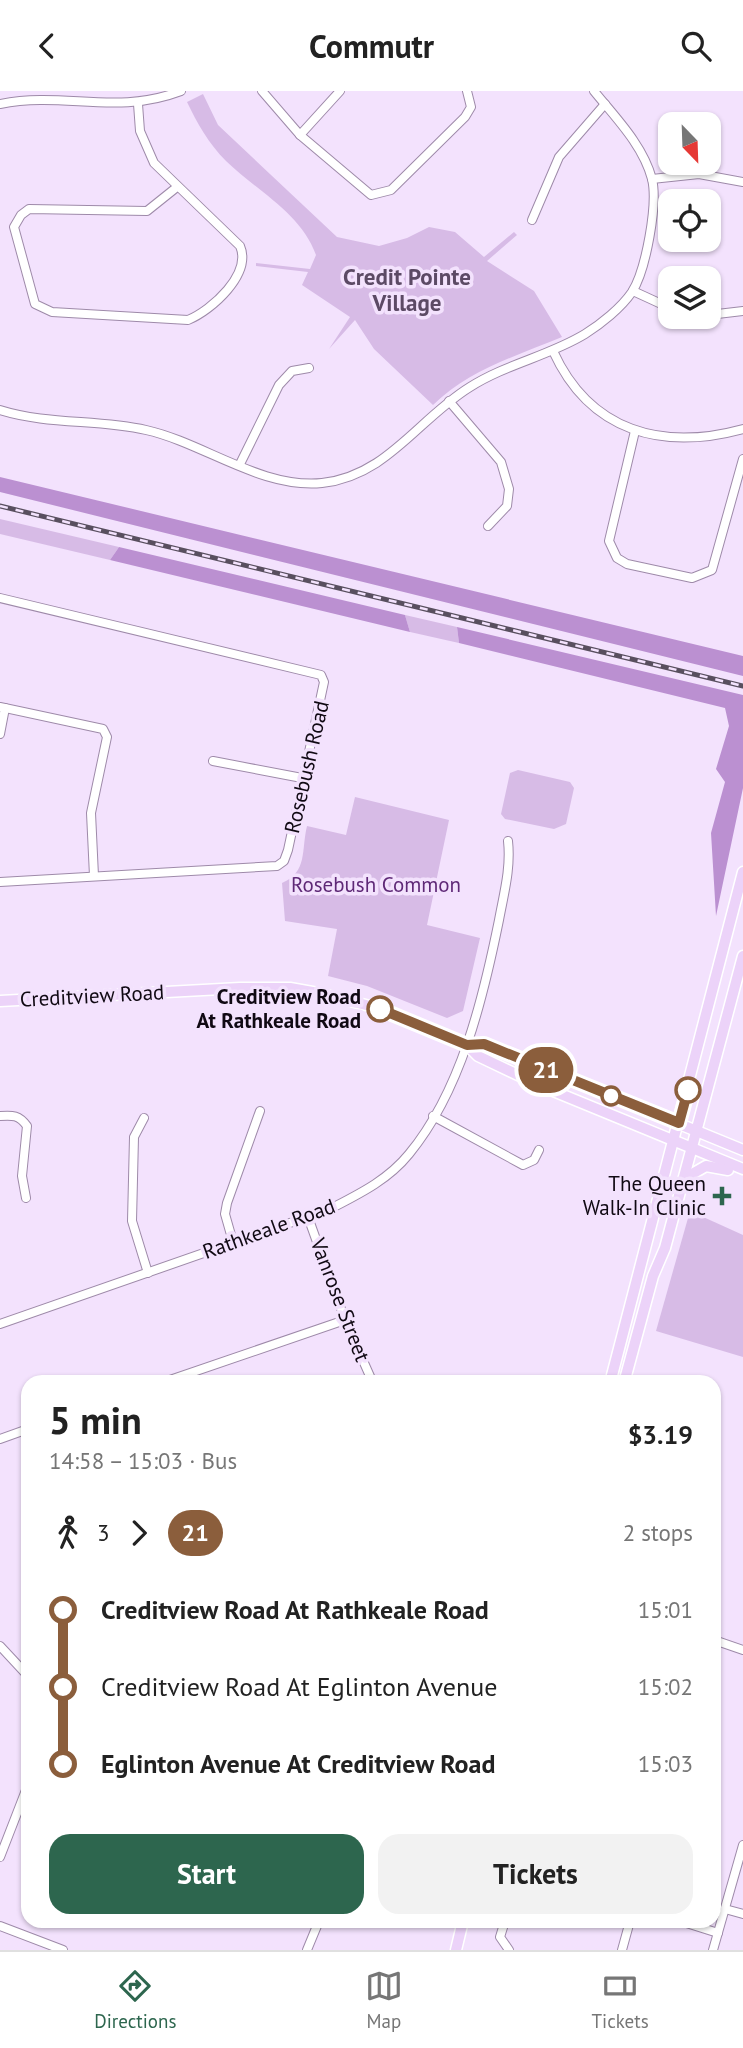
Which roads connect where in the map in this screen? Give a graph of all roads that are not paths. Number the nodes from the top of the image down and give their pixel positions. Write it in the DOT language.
graph roads {
  1 [pos="181,91"];
  2 [pos="262,91"];
  3 [pos="340,91"];
  4 [pos="467,91"];
  5 [pos="594,91"];
  6 [pos="0,104"];
  7 [pos="138,104"];
  8 [pos="605,104"];
  9 [pos="300,135"];
  10 [pos="652,179"];
  11 [pos="743,182"];
  12 [pos="177,187"];
  13 [pos="532,220"];
  14 [pos="633,291"];
  15 [pos="658,302"];
  16 [pos="743,311"];
  17 [pos="721,314"];
  18 [pos="553,351"];
  19 [pos="309,369"];
  20 [pos="449,401"];
  21 [pos="0,410"];
  22 [pos="743,429"];
  23 [pos="635,431"];
  24 [pos="743,459"];
  25 [pos="240,464"];
  26 [pos="488,526"];
  27 [pos="0,598"];
  28 [pos="3,708"];
  29 [pos="0,734"];
  30 [pos="213,761"];
  31 [pos="302,778"];
  32 [pos="508,841"];
  33 [pos="743,872"];
  34 [pos="94,876"];
  35 [pos="0,882"];
  36 [pos="743,956"];
  37 [pos="0,1001"];
  38 [pos="467,1045"];
  39 [pos="260,1111"];
  40 [pos="0,1116"];
  41 [pos="433,1116"];
  42 [pos="144,1118"];
  43 [pos="679,1123"];
  44 [pos="697,1131"];
  45 [pos="674,1141"];
  46 [pos="692,1148"];
  47 [pos="539,1150"];
  48 [pos="743,1150"];
  49 [pos="743,1169"];
  50 [pos="743,1176"];
  51 [pos="26,1198"];
  52 [pos="674,1212"];
  53 [pos="308,1217"];
  54 [pos="233,1242"];
  55 [pos="148,1273"];
  56 [pos="345,1319"];
  57 [pos="0,1324"];
  58 [pos="184,1375"];
  59 [pos="370,1375"];
  60 [pos="612,1375"];
  61 [pos="626,1375"];
  62 [pos="21,1432"];
  63 [pos="0,1439"];
  64 [pos="721,1642"];
  65 [pos="0,1646"];
  66 [pos="743,1650"];
  67 [pos="21,1668"];
  68 [pos="21,1803"];
  69 [pos="743,1845"];
  70 [pos="0,1857"];
  71 [pos="724,1909"];
  72 [pos="743,1914"];
  73 [pos="721,1921"];
  74 [pos="0,1926"];
  75 [pos="316,1928"];
  76 [pos="461,1928"];
  77 [pos="503,1928"];
  78 [pos="628,1928"];
  79 [pos="702,1928"];
  80 [pos="719,1928"];
  81 [pos="718,1933"];
  82 [pos="63,1950"];
  83 [pos="307,1950"];
  84 [pos="456,1950"];
  85 [pos="509,1950"];
  86 [pos="622,1950"];
  87 [pos="713,1950"];
  1 -- 7 [label="street"];
  2 -- 9 [label="street"];
  3 -- 9 [label="street"];
  4 -- 9 [label="street"];
  5 -- 8 [label="street"];
  6 -- 7 [label="street"];
  7 -- 12 [label="street"];
  8 -- 10 [label="street"];
  8 -- 13 [label="street"];
  10 -- 11 [label="street"];
  10 -- 14 [label="street"];
  12 -- 12 [label="street"];
  14 -- 15 [label="street"];
  14 -- 18 [label="street"];
  16 -- 17 [label="street"];
  18 -- 20 [label="street"];
  18 -- 23 [label="street"];
  19 -- 25 [label="street"];
  20 -- 25 [label="street"];
  20 -- 26 [label="street"];
  21 -- 25 [label="street"];
  22 -- 23 [label="street"];
  23 -- 24 [label="street"];
  27 -- 31 [label="street, Rosebush Road"];
  28 -- 29 [label="street"];
  28 -- 34 [label="street"];
  30 -- 31 [label="street"];
  31 -- 34 [label="street, Rosebush Road"];
  32 -- 38 [label="street, Rathkeale Road"];
  33 -- 43 [label="main road"];
  34 -- 35 [label="street, Rosebush Road"];
  36 -- 44 [label="main road"];
  37 -- 38 [label="main road, Creditview Road"];
  38 -- 41 [label="street, Rathkeale Road"];
  38 -- 43 [label="main road, Creditview Road"];
  38 -- 45 [label="main road, Creditview Road"];
  39 -- 54 [label="street"];
  40 -- 51 [label="street"];
  41 -- 47 [label="street"];
  41 -- 53 [label="street, Rathkeale Road"];
  42 -- 55 [label="street"];
  43 -- 44 [label="main road, Creditview Road"];
  43 -- 45 [label="main road"];
  44 -- 46 [label="main road"];
  44 -- 48 [label="main road, Creditview Road"];
  45 -- 46 [label="main road, Creditview Road"];
  45 -- 60 [label="main road"];
  46 -- 49 [label="main road, Creditview Road"];
  46 -- 52 [label="main road"];
  50 -- 52 [label="main road"];
  52 -- 61 [label="main road"];
  53 -- 54 [label="street, Rathkeale Road"];
  53 -- 56 [label="street, Vanrose Street"];
  54 -- 55 [label="street, Rathkeale Road"];
  55 -- 57 [label="street, Rathkeale Road"];
  56 -- 58 [label="street"];
  56 -- 59 [label="street, Vanrose Street"];
  62 -- 63 [label="street"];
  64 -- 66 [label="street"];
  65 -- 67 [label="street"];
  68 -- 70 [label="street"];
  69 -- 71 [label="street"];
  71 -- 72 [label="street"];
  71 -- 73 [label="street"];
  74 -- 82 [label="street"];
  75 -- 83 [label="street"];
  76 -- 84 [label="main road"];
  77 -- 85 [label="street"];
  78 -- 86 [label="street"];
  79 -- 81 [label="street"];
  80 -- 81 [label="street"];
  81 -- 87 [label="street"];
}
